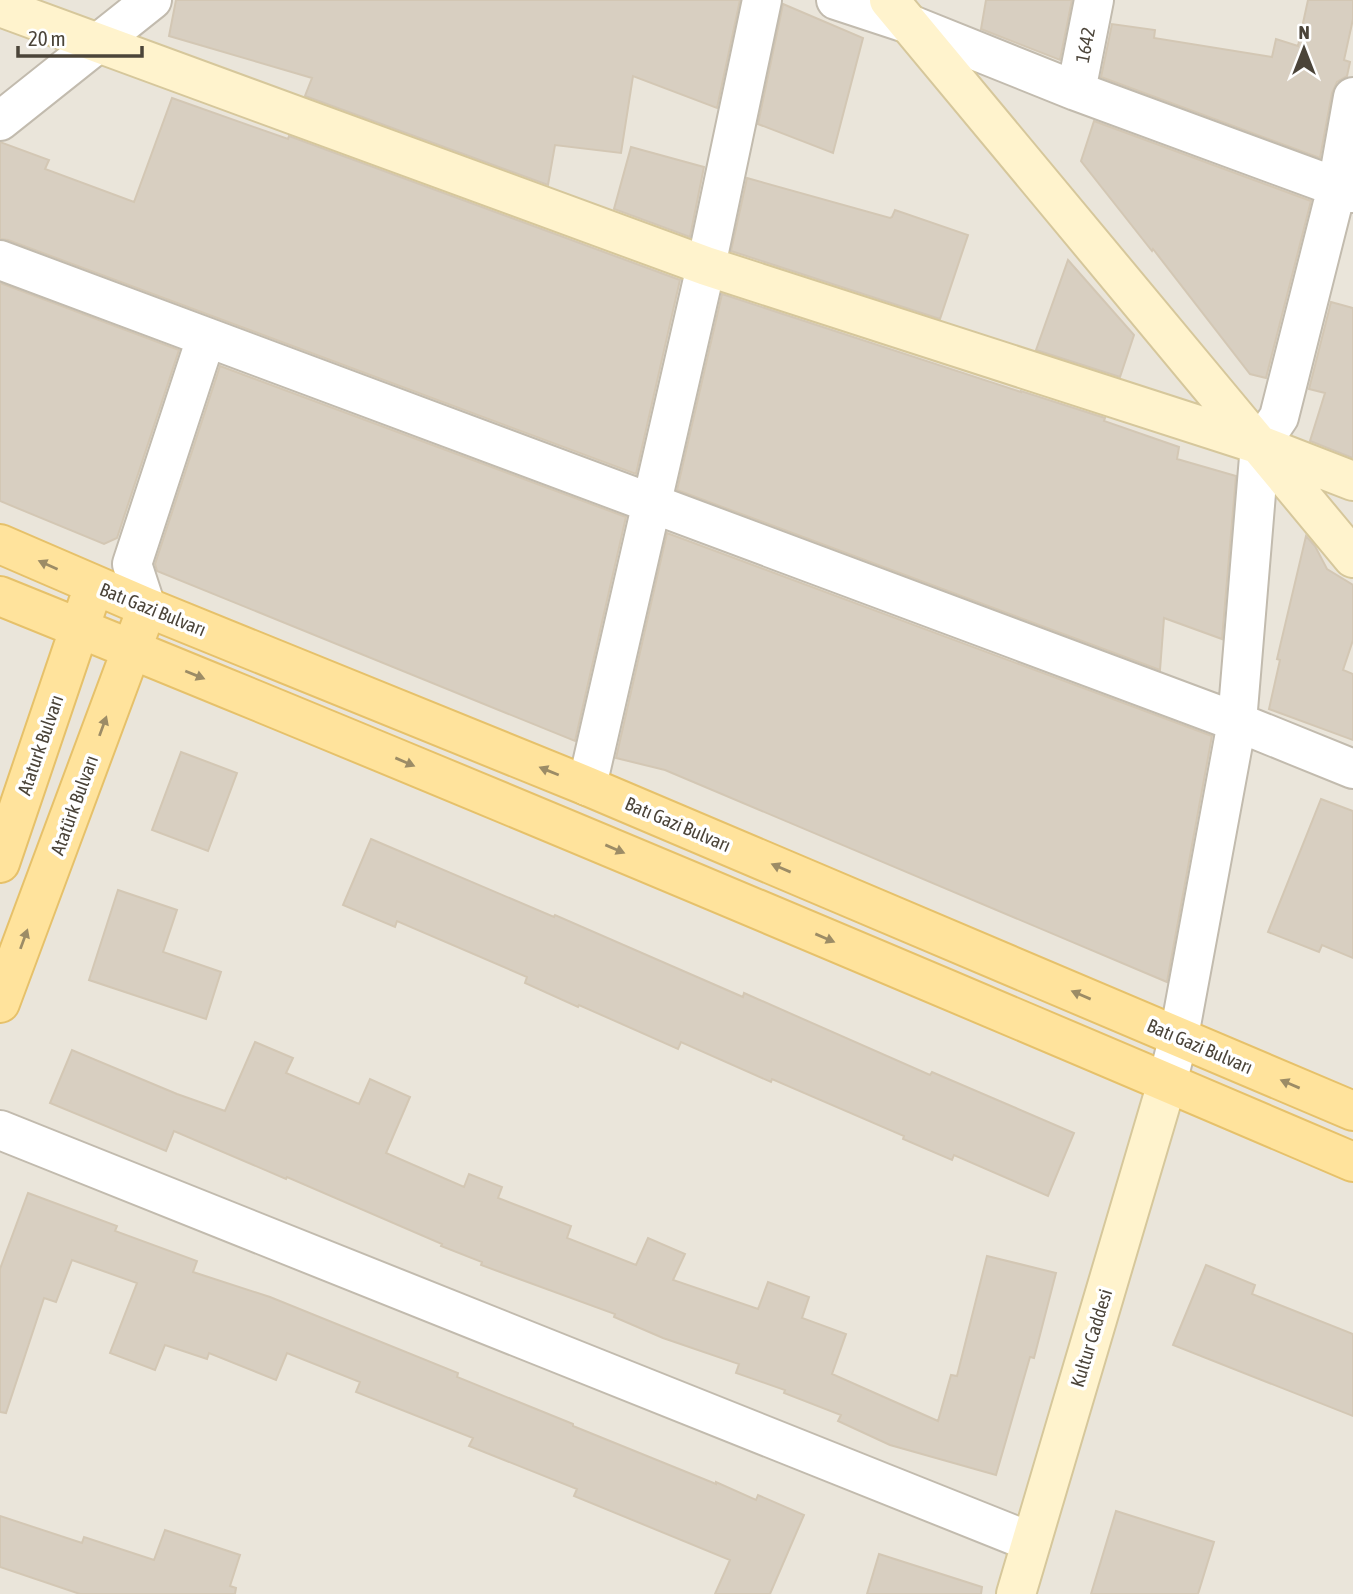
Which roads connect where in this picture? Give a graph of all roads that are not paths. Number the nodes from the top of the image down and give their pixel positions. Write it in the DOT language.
graph roads {
  1 [pos="152,0"];
  2 [pos="762,0"];
  3 [pos="836,0"];
  4 [pos="1094,0"];
  5 [pos="0,8"];
  6 [pos="899,12"];
  7 [pos="100,43"];
  8 [pos="1076,91"];
  9 [pos="1353,97"];
  10 [pos="0,121"];
  11 [pos="1345,190"];
  12 [pos="0,260"];
  13 [pos="705,266"];
  14 [pos="205,338"];
  15 [pos="1260,445"];
  16 [pos="1353,481"];
  17 [pos="651,502"];
  18 [pos="0,544"];
  19 [pos="1353,558"];
  20 [pos="132,564"];
  21 [pos="95,586"];
  22 [pos="0,596"];
  23 [pos="146,607"];
  24 [pos="79,628"];
  25 [pos="132,648"];
  26 [pos="1237,722"];
  27 [pos="1353,769"];
  28 [pos="587,786"];
  29 [pos="0,863"];
  30 [pos="0,1003"];
  31 [pos="1179,1037"];
  32 [pos="1167,1083"];
  33 [pos="1353,1111"];
  34 [pos="0,1130"];
  35 [pos="1353,1162"];
  36 [pos="1031,1542"];
  37 [pos="1016,1594"];
  1 -- 7 [label="street"];
  2 -- 13 [label="street"];
  3 -- 6 [label="street"];
  4 -- 8 [label="street, 1642"];
  5 -- 7 [label="street"];
  6 -- 8 [label="street"];
  6 -- 15 [label="street"];
  7 -- 10 [label="street"];
  7 -- 13 [label="street"];
  8 -- 11 [label="street"];
  9 -- 11 [label="street"];
  11 -- 15 [label="street"];
  12 -- 14 [label="street"];
  13 -- 15 [label="street"];
  13 -- 17 [label="street"];
  14 -- 17 [label="street"];
  14 -- 20 [label="street"];
  15 -- 16 [label="street"];
  15 -- 19 [label="street"];
  15 -- 26 [label="street"];
  17 -- 26 [label="street"];
  17 -- 28 [label="street"];
  21 -- 18 [label="main road, Batı Gazi Bulvarı, one-way"];
  20 -- 21 [label="street"];
  20 -- 23 [label="street"];
  21 -- 23 [label="main road, Batı Gazi Bulvarı"];
  21 -- 24 [label="main road, Ataturk Bulvarı"];
  22 -- 24 [label="main road"];
  23 -- 25 [label="main road, Atatürk Bulvarı"];
  28 -- 23 [label="main road, Batı Gazi Bulvarı, one-way"];
  24 -- 25 [label="main road"];
  24 -- 29 [label="main road, Ataturk Bulvarı"];
  30 -- 25 [label="main road, Atatürk Bulvarı, one-way"];
  25 -- 32 [label="main road, one-way"];
  26 -- 27 [label="street"];
  26 -- 31 [label="street"];
  31 -- 28 [label="main road, Batı Gazi Bulvarı, one-way"];
  31 -- 32 [label="street"];
  33 -- 31 [label="main road, Batı Gazi Bulvarı, one-way"];
  32 -- 35 [label="main road"];
  32 -- 36 [label="street, Kultur Caddesi"];
  34 -- 36 [label="street"];
  36 -- 37 [label="street, Kultur Caddesi"];
}
